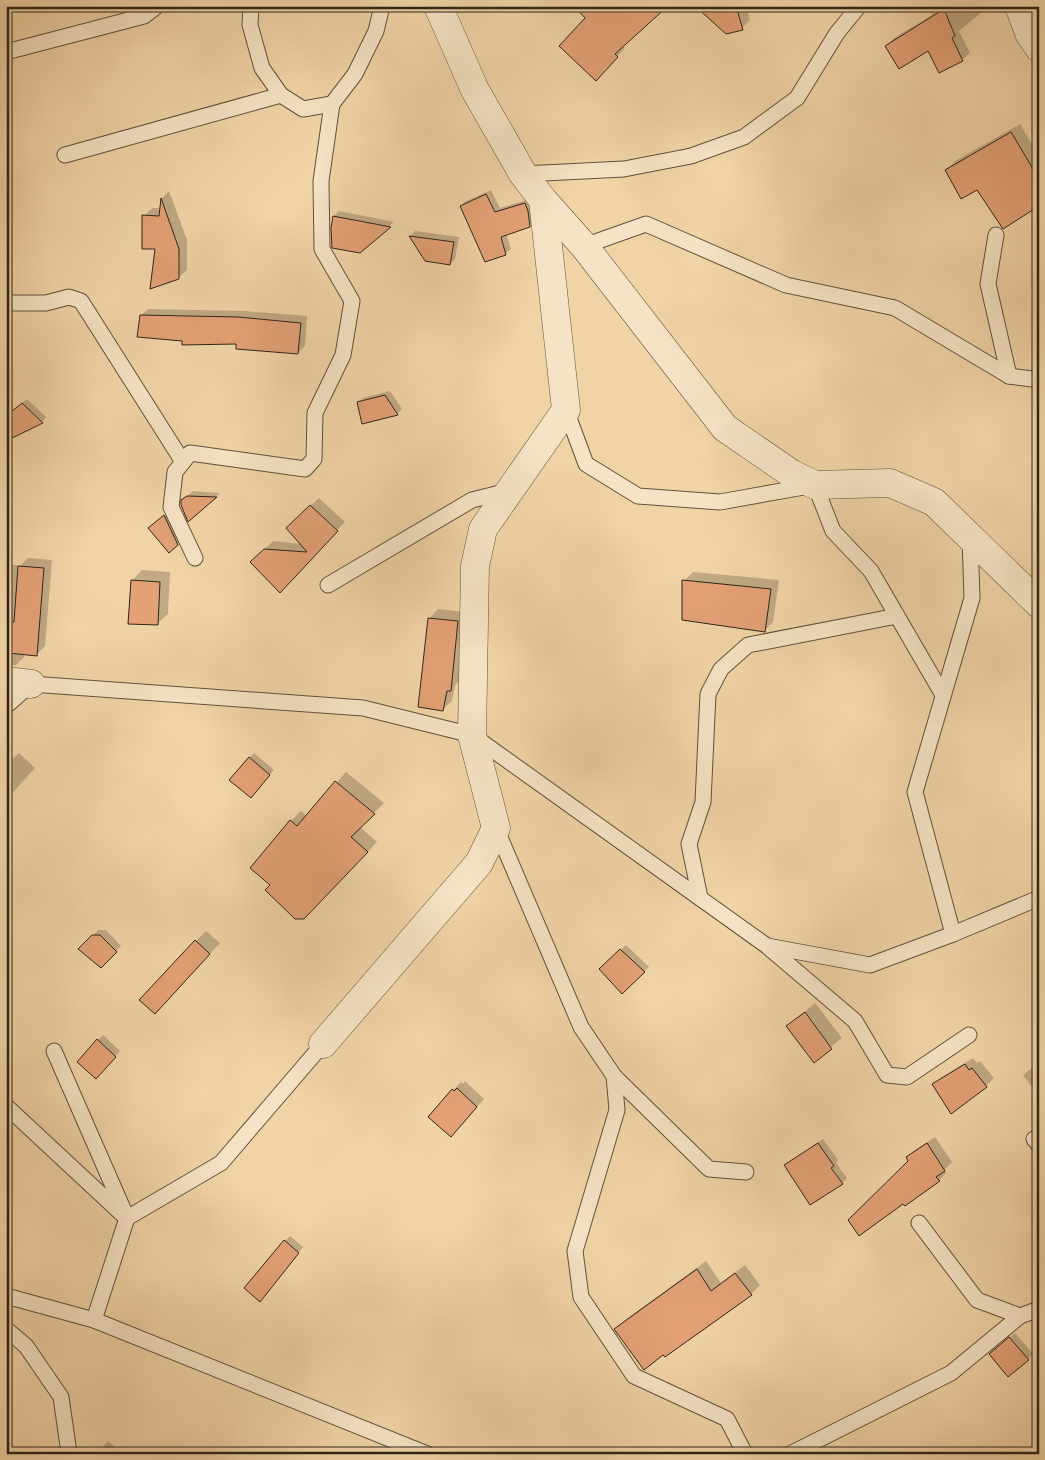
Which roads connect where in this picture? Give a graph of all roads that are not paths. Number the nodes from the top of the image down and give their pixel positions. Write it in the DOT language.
graph roads {
  1 [pos="157,6"];
  2 [pos="251,6"];
  3 [pos="382,6"];
  4 [pos="859,6"];
  5 [pos="1019,6"];
  6 [pos="438,8"];
  7 [pos="1039,48"];
  8 [pos="6,52"];
  9 [pos="281,95"];
  10 [pos="332,104"];
  11 [pos="65,155"];
  12 [pos="523,174"];
  13 [pos="542,200"];
  14 [pos="996,234"];
  15 [pos="584,246"];
  16 [pos="6,303"];
  17 [pos="1009,376"];
  18 [pos="1039,380"];
  19 [pos="566,410"];
  20 [pos="183,462"];
  21 [pos="815,485"];
  22 [pos="509,491"];
  23 [pos="970,538"];
  24 [pos="196,558"];
  25 [pos="328,584"];
  26 [pos="1039,604"];
  27 [pos="897,616"];
  28 [pos="18,682"];
  29 [pos="943,696"];
  30 [pos="6,706"];
  31 [pos="472,735"];
  32 [pos="496,828"];
  33 [pos="700,898"];
  34 [pos="1039,898"];
  35 [pos="954,934"];
  36 [pos="767,946"];
  37 [pos="969,1035"];
  38 [pos="323,1044"];
  39 [pos="54,1051"];
  40 [pos="614,1076"];
  41 [pos="6,1106"];
  42 [pos="746,1172"];
  43 [pos="126,1218"];
  44 [pos="919,1223"];
  45 [pos="6,1296"];
  46 [pos="1039,1309"];
  47 [pos="1020,1316"];
  48 [pos="94,1320"];
  49 [pos="6,1329"];
  50 [pos="68,1446"];
  51 [pos="426,1454"];
  52 [pos="744,1454"];
  53 [pos="790,1454"];
  1 -- 8 [label="lane"];
  2 -- 9 [label="lane"];
  3 -- 10 [label="lane"];
  4 -- 12 [label="lane"];
  5 -- 7 [label="street"];
  6 -- 12 [label="street"];
  9 -- 10 [label="lane"];
  9 -- 11 [label="lane"];
  10 -- 20 [label="lane"];
  12 -- 13 [label="street"];
  13 -- 15 [label="street"];
  13 -- 19 [label="street"];
  14 -- 17 [label="lane"];
  15 -- 17 [label="lane"];
  15 -- 21 [label="street"];
  16 -- 20 [label="lane"];
  17 -- 18 [label="lane"];
  19 -- 21 [label="lane"];
  19 -- 22 [label="street"];
  20 -- 24 [label="lane"];
  21 -- 23 [label="street"];
  21 -- 27 [label="lane"];
  22 -- 25 [label="lane"];
  22 -- 31 [label="street"];
  23 -- 26 [label="street"];
  23 -- 29 [label="lane"];
  27 -- 29 [label="lane"];
  27 -- 33 [label="lane"];
  28 -- 30 [label="lane"];
  28 -- 31 [label="lane"];
  29 -- 35 [label="lane"];
  31 -- 32 [label="street"];
  31 -- 33 [label="lane"];
  32 -- 38 [label="street"];
  32 -- 40 [label="lane"];
  33 -- 36 [label="lane"];
  34 -- 35 [label="lane"];
  35 -- 36 [label="lane"];
  36 -- 37 [label="lane"];
  38 -- 43 [label="lane"];
  39 -- 43 [label="lane"];
  40 -- 42 [label="lane"];
  40 -- 52 [label="lane"];
  41 -- 43 [label="lane"];
  43 -- 48 [label="lane"];
  44 -- 47 [label="lane"];
  45 -- 48 [label="lane"];
  46 -- 47 [label="lane"];
  47 -- 53 [label="lane"];
  48 -- 51 [label="lane"];
  49 -- 50 [label="lane"];
}
